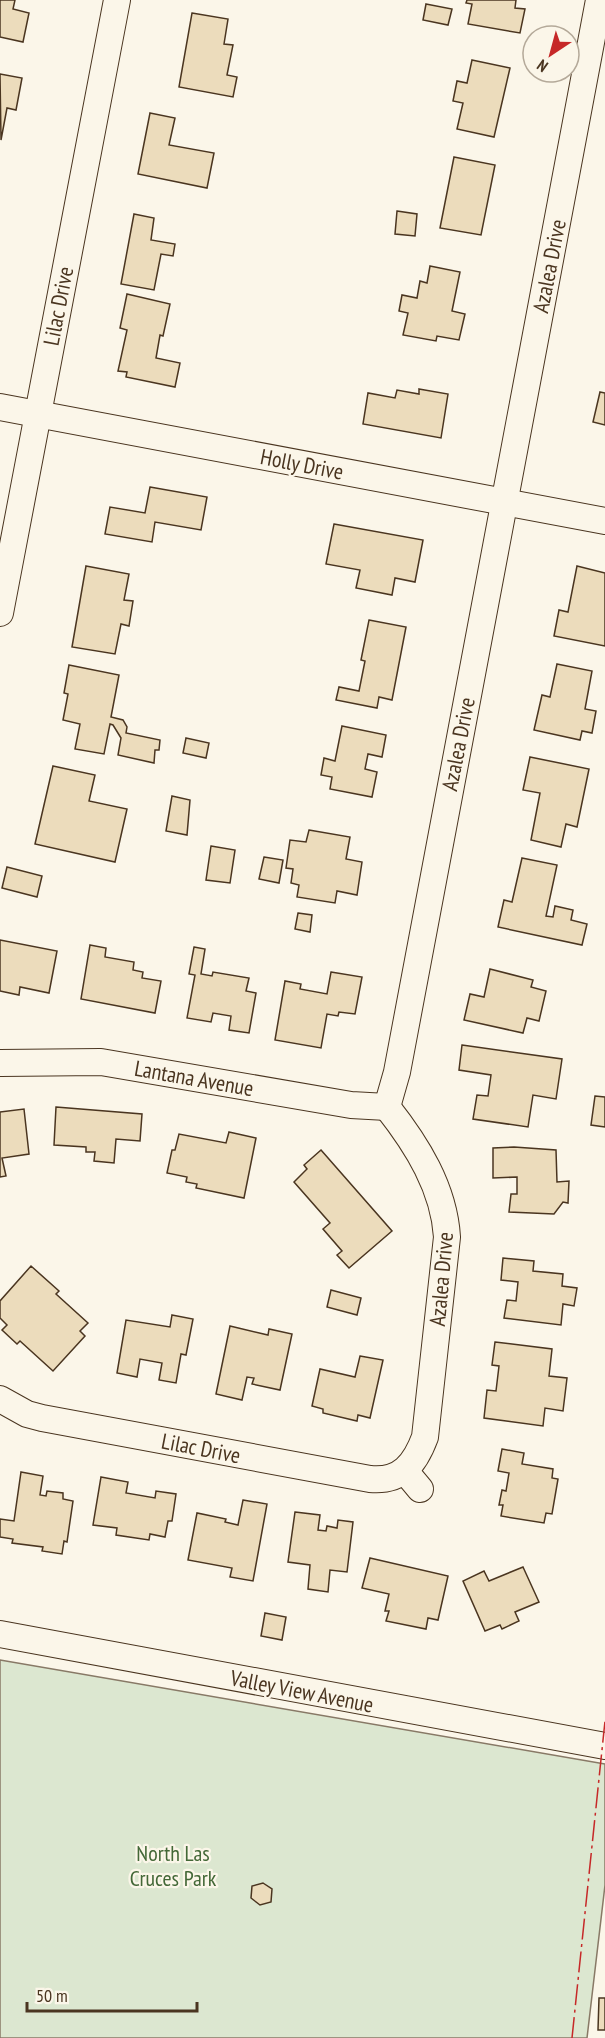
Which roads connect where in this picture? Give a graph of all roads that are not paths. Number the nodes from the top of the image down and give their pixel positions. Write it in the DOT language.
graph roads {
  1 [pos="117,0"];
  2 [pos="599,0"];
  3 [pos="0,407"];
  4 [pos="38,414"];
  5 [pos="503,501"];
  6 [pos="605,521"];
  7 [pos="0,613"];
  8 [pos="0,1063"];
  9 [pos="387,1107"];
  10 [pos="0,1399"];
  11 [pos="412,1480"];
  12 [pos="0,1634"];
  13 [pos="605,1746"];
  1 -- 4 [label="street, Lilac Drive"];
  2 -- 5 [label="street, Azalea Drive"];
  3 -- 4 [label="street, Holly Drive"];
  4 -- 5 [label="street, Holly Drive"];
  4 -- 7 [label="street, Lilac Drive"];
  5 -- 6 [label="street, Holly Drive"];
  5 -- 9 [label="street, Azalea Drive"];
  8 -- 9 [label="street, Lantana Avenue"];
  9 -- 11 [label="street, Azalea Drive"];
  10 -- 11 [label="street, Lilac Drive"];
  12 -- 13 [label="street, Valley View Avenue"];
}
